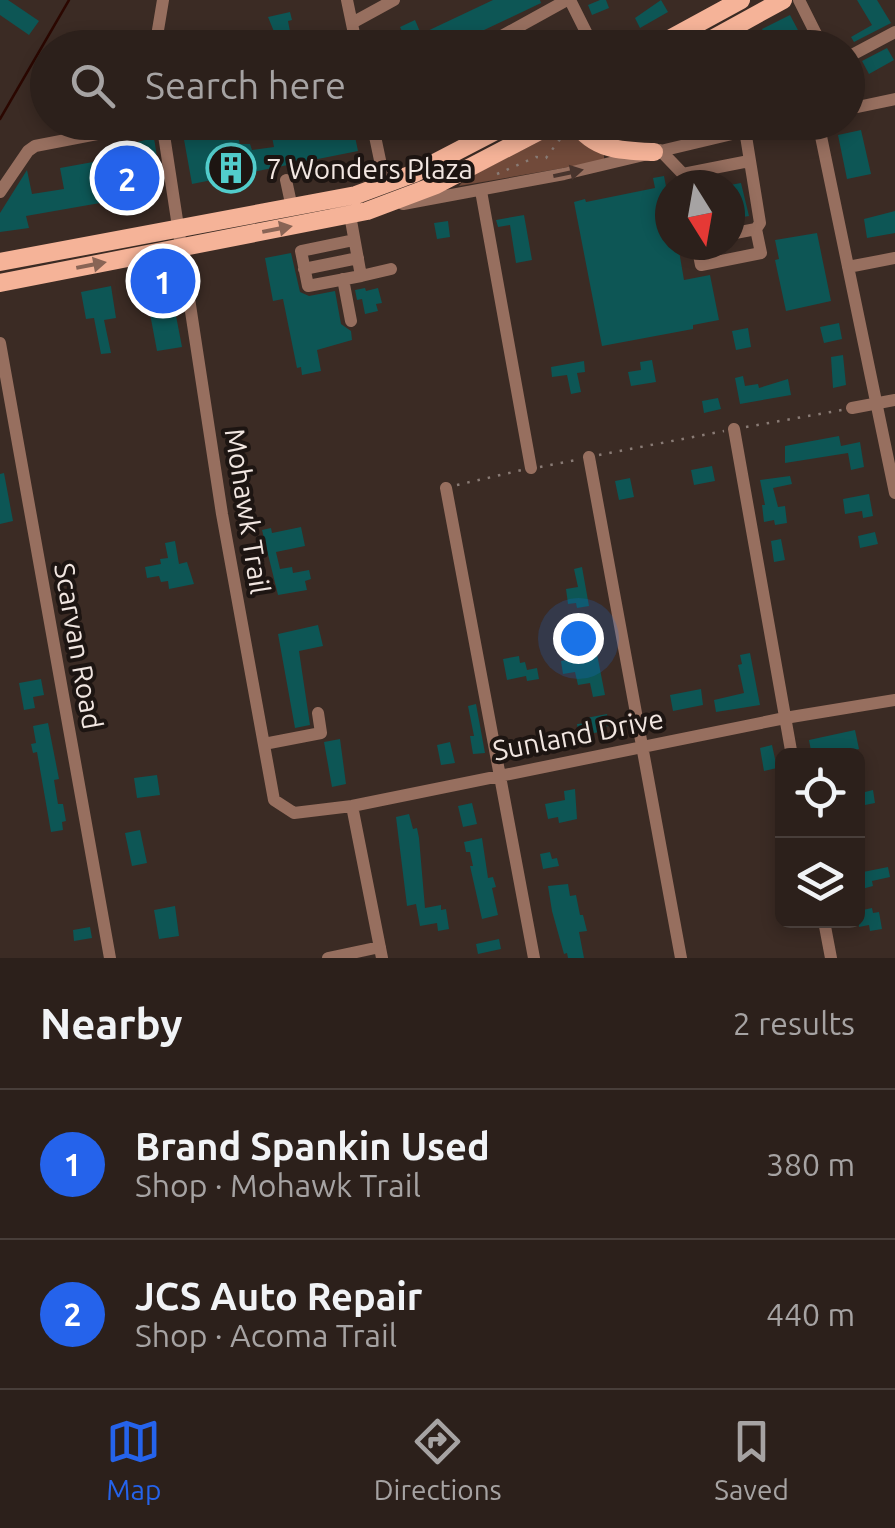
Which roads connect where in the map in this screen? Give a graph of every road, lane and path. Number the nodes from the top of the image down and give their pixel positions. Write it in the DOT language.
graph roads {
  1 [pos="163,0"];
  2 [pos="347,0"];
  3 [pos="394,0"];
  4 [pos="568,0"];
  5 [pos="741,0"];
  6 [pos="784,0"];
  7 [pos="799,0"];
  8 [pos="352,24"];
  9 [pos="158,30"];
  10 [pos="353,30"];
  11 [pos="513,30"];
  12 [pos="584,30"];
  13 [pos="686,30"];
  14 [pos="729,30"];
  15 [pos="814,30"];
  16 [pos="895,32"];
  17 [pos="865,48"];
  18 [pos="895,98"];
  19 [pos="865,103"];
  20 [pos="66,140"];
  21 [pos="163,140"];
  22 [pos="376,140"];
  23 [pos="480,140"];
  24 [pos="522,140"];
  25 [pos="559,140"];
  26 [pos="592,140"];
  27 [pos="703,140"];
  28 [pos="746,140"];
  29 [pos="822,140"];
  30 [pos="657,151"];
  31 [pos="749,161"];
  32 [pos="675,170"];
  33 [pos="716,170"];
  34 [pos="286,180"];
  35 [pos="385,184"];
  36 [pos="483,190"];
  37 [pos="0,192"];
  38 [pos="292,208"];
  39 [pos="358,213"];
  40 [pos="756,229"];
  41 [pos="745,231"];
  42 [pos="180,238"];
  43 [pos="354,240"];
  44 [pos="745,256"];
  45 [pos="358,258"];
  46 [pos="895,258"];
  47 [pos="700,260"];
  48 [pos="726,260"];
  49 [pos="0,262"];
  50 [pos="848,267"];
  51 [pos="304,269"];
  52 [pos="392,269"];
  53 [pos="361,276"];
  54 [pos="342,279"];
  55 [pos="0,282"];
  56 [pos="350,320"];
  57 [pos="0,343"];
  58 [pos="895,400"];
  59 [pos="878,403"];
  60 [pos="852,408"];
  61 [pos="734,430"];
  62 [pos="589,457"];
  63 [pos="531,468"];
  64 [pos="446,488"];
  65 [pos="895,493"];
  66 [pos="895,700"];
  67 [pos="318,713"];
  68 [pos="785,718"];
  69 [pos="264,744"];
  70 [pos="643,747"];
  71 [pos="791,748"];
  72 [pos="501,775"];
  73 [pos="274,800"];
  74 [pos="352,806"];
  75 [pos="825,928"];
  76 [pos="381,952"];
  77 [pos="110,958"];
  78 [pos="328,958"];
  79 [pos="534,958"];
  80 [pos="681,958"];
  81 [pos="831,958"];
  1 -- 9 [label="street"];
  2 -- 8 [label="street"];
  3 -- 8 [label="street"];
  4 -- 11 [label="street"];
  4 -- 12 [label="street"];
  5 -- 13 [label="main road"];
  6 -- 14 [label="main road"];
  7 -- 15 [label="street"];
  8 -- 10 [label="street"];
  16 -- 17 [label="street"];
  18 -- 19 [label="street"];
  20 -- 37 [label="street"];
  21 -- 42 [label="street, Mohawk Trail"];
  22 -- 35 [label="street"];
  23 -- 35 [label="main road"];
  24 -- 39 [label="main road"];
  25 -- 36 [label="path"];
  26 -- 30 [label="main road"];
  27 -- 30 [label="street"];
  28 -- 31 [label="street"];
  29 -- 50 [label="street"];
  30 -- 32 [label="street"];
  36 -- 30 [label="street, one-way"];
  31 -- 33 [label="street"];
  31 -- 40 [label="street"];
  34 -- 38 [label="street"];
  35 -- 38 [label="main road"];
  36 -- 39 [label="street"];
  36 -- 63 [label="street"];
  38 -- 42 [label="main road"];
  42 -- 39 [label="main road, one-way"];
  39 -- 43 [label="street"];
  40 -- 41 [label="street"];
  40 -- 44 [label="street"];
  42 -- 49 [label="main road"];
  55 -- 42 [label="main road, one-way"];
  42 -- 69 [label="street, Mohawk Trail"];
  43 -- 45 [label="street"];
  43 -- 51 [label="street"];
  45 -- 51 [label="street"];
  45 -- 53 [label="street"];
  46 -- 50 [label="street"];
  47 -- 48 [label="street"];
  50 -- 59 [label="street"];
  51 -- 54 [label="street"];
  52 -- 53 [label="street"];
  53 -- 54 [label="street"];
  54 -- 56 [label="street"];
  57 -- 77 [label="street, Scarvan Road"];
  58 -- 59 [label="street"];
  59 -- 60 [label="street"];
  59 -- 65 [label="street"];
  60 -- 61 [label="path"];
  61 -- 62 [label="path"];
  61 -- 68 [label="street"];
  62 -- 63 [label="path"];
  62 -- 70 [label="street"];
  63 -- 64 [label="path"];
  64 -- 72 [label="street"];
  66 -- 68 [label="street, Sunland Drive"];
  67 -- 69 [label="street"];
  68 -- 70 [label="street, Sunland Drive"];
  68 -- 71 [label="street"];
  69 -- 73 [label="street, Mohawk Trail"];
  70 -- 72 [label="street, Sunland Drive"];
  70 -- 80 [label="street"];
  72 -- 74 [label="street, Sunland Drive"];
  72 -- 79 [label="street"];
  73 -- 74 [label="street, Sunland Drive"];
  74 -- 76 [label="street"];
  75 -- 81 [label="street"];
  76 -- 78 [label="street"];
}
